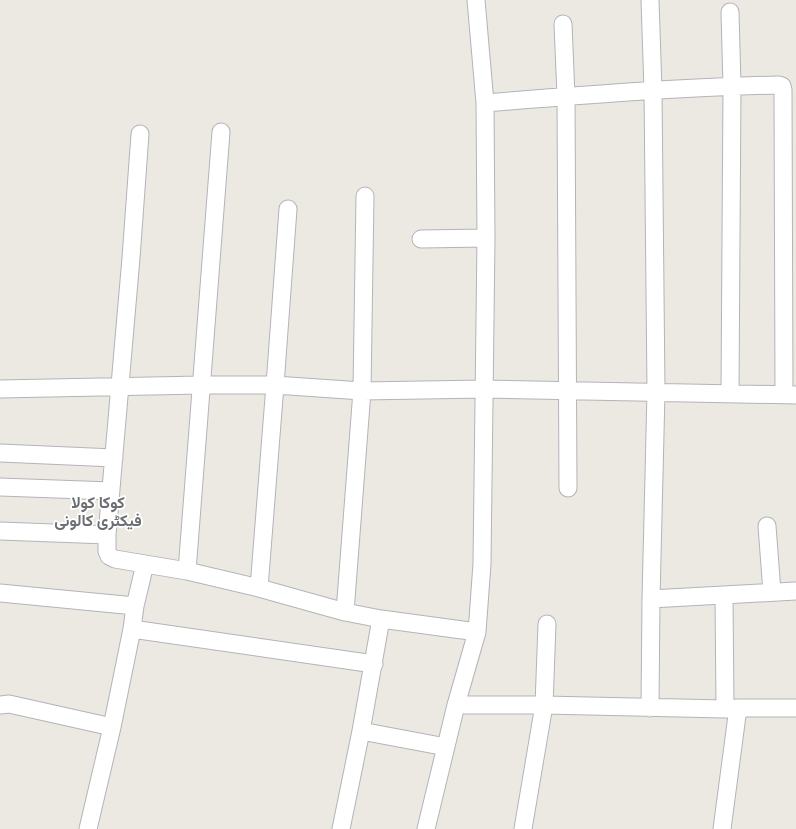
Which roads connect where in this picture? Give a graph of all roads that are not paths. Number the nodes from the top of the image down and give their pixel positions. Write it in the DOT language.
graph roads {
  1 [pos="476,0"];
  2 [pos="650,0"];
  3 [pos="730,12"];
  4 [pos="563,24"];
  5 [pos="732,86"];
  6 [pos="653,90"];
  7 [pos="566,96"];
  8 [pos="485,103"];
  9 [pos="221,132"];
  10 [pos="140,134"];
  11 [pos="365,196"];
  12 [pos="288,209"];
  13 [pos="486,238"];
  14 [pos="421,239"];
  15 [pos="201,385"];
  16 [pos="275,385"];
  17 [pos="119,386"];
  18 [pos="484,388"];
  19 [pos="0,389"];
  20 [pos="567,390"];
  21 [pos="362,391"];
  22 [pos="656,392"];
  23 [pos="730,393"];
  24 [pos="790,395"];
  25 [pos="0,453"];
  26 [pos="114,458"];
  27 [pos="0,487"];
  28 [pos="568,488"];
  29 [pos="111,490"];
  30 [pos="767,526"];
  31 [pos="0,531"];
  32 [pos="107,535"];
  33 [pos="145,564"];
  34 [pos="187,571"];
  35 [pos="259,588"];
  36 [pos="796,591"];
  37 [pos="772,592"];
  38 [pos="0,593"];
  39 [pos="724,595"];
  40 [pos="651,599"];
  41 [pos="135,606"];
  42 [pos="345,612"];
  43 [pos="381,619"];
  44 [pos="547,624"];
  45 [pos="132,629"];
  46 [pos="477,632"];
  47 [pos="374,664"];
  48 [pos="0,705"];
  49 [pos="456,705"];
  50 [pos="544,705"];
  51 [pos="650,708"];
  52 [pos="732,708"];
  53 [pos="796,708"];
  54 [pos="112,727"];
  55 [pos="361,732"];
  56 [pos="446,747"];
  57 [pos="88,829"];
  58 [pos="341,829"];
  59 [pos="426,829"];
  60 [pos="523,829"];
  61 [pos="722,829"];
  1 -- 8 [label="street"];
  2 -- 6 [label="street"];
  3 -- 5 [label="street"];
  4 -- 7 [label="street"];
  5 -- 6 [label="street"];
  5 -- 23 [label="street"];
  5 -- 24 [label="street"];
  6 -- 7 [label="street"];
  6 -- 22 [label="street"];
  7 -- 8 [label="street"];
  7 -- 20 [label="street"];
  8 -- 13 [label="street"];
  9 -- 15 [label="street"];
  10 -- 17 [label="street"];
  11 -- 21 [label="street"];
  12 -- 16 [label="street"];
  13 -- 14 [label="street"];
  13 -- 18 [label="street"];
  15 -- 16 [label="street"];
  15 -- 17 [label="street"];
  15 -- 34 [label="street"];
  16 -- 21 [label="street"];
  16 -- 35 [label="street"];
  17 -- 19 [label="street"];
  17 -- 26 [label="street"];
  18 -- 20 [label="street"];
  18 -- 21 [label="street"];
  18 -- 46 [label="street"];
  20 -- 22 [label="street"];
  20 -- 28 [label="street"];
  21 -- 42 [label="street"];
  22 -- 23 [label="street"];
  22 -- 40 [label="street"];
  23 -- 24 [label="street"];
  25 -- 26 [label="street"];
  26 -- 29 [label="street"];
  27 -- 29 [label="street"];
  29 -- 32 [label="street"];
  30 -- 37 [label="street"];
  31 -- 32 [label="street"];
  32 -- 33 [label="street"];
  33 -- 34 [label="street"];
  33 -- 41 [label="street"];
  34 -- 35 [label="street"];
  35 -- 42 [label="street"];
  36 -- 37 [label="street"];
  37 -- 39 [label="street"];
  38 -- 41 [label="street"];
  39 -- 40 [label="street"];
  39 -- 52 [label="street"];
  40 -- 51 [label="street"];
  41 -- 45 [label="street"];
  42 -- 43 [label="street"];
  43 -- 46 [label="street"];
  43 -- 47 [label="street"];
  44 -- 50 [label="street"];
  45 -- 47 [label="street"];
  45 -- 54 [label="street"];
  46 -- 49 [label="street"];
  47 -- 55 [label="street"];
  48 -- 54 [label="street"];
  49 -- 50 [label="street"];
  49 -- 56 [label="street"];
  50 -- 51 [label="street"];
  50 -- 60 [label="street"];
  51 -- 52 [label="street"];
  52 -- 53 [label="street"];
  52 -- 61 [label="street"];
  54 -- 57 [label="street"];
  55 -- 56 [label="street"];
  55 -- 58 [label="street"];
  56 -- 59 [label="street"];
}
